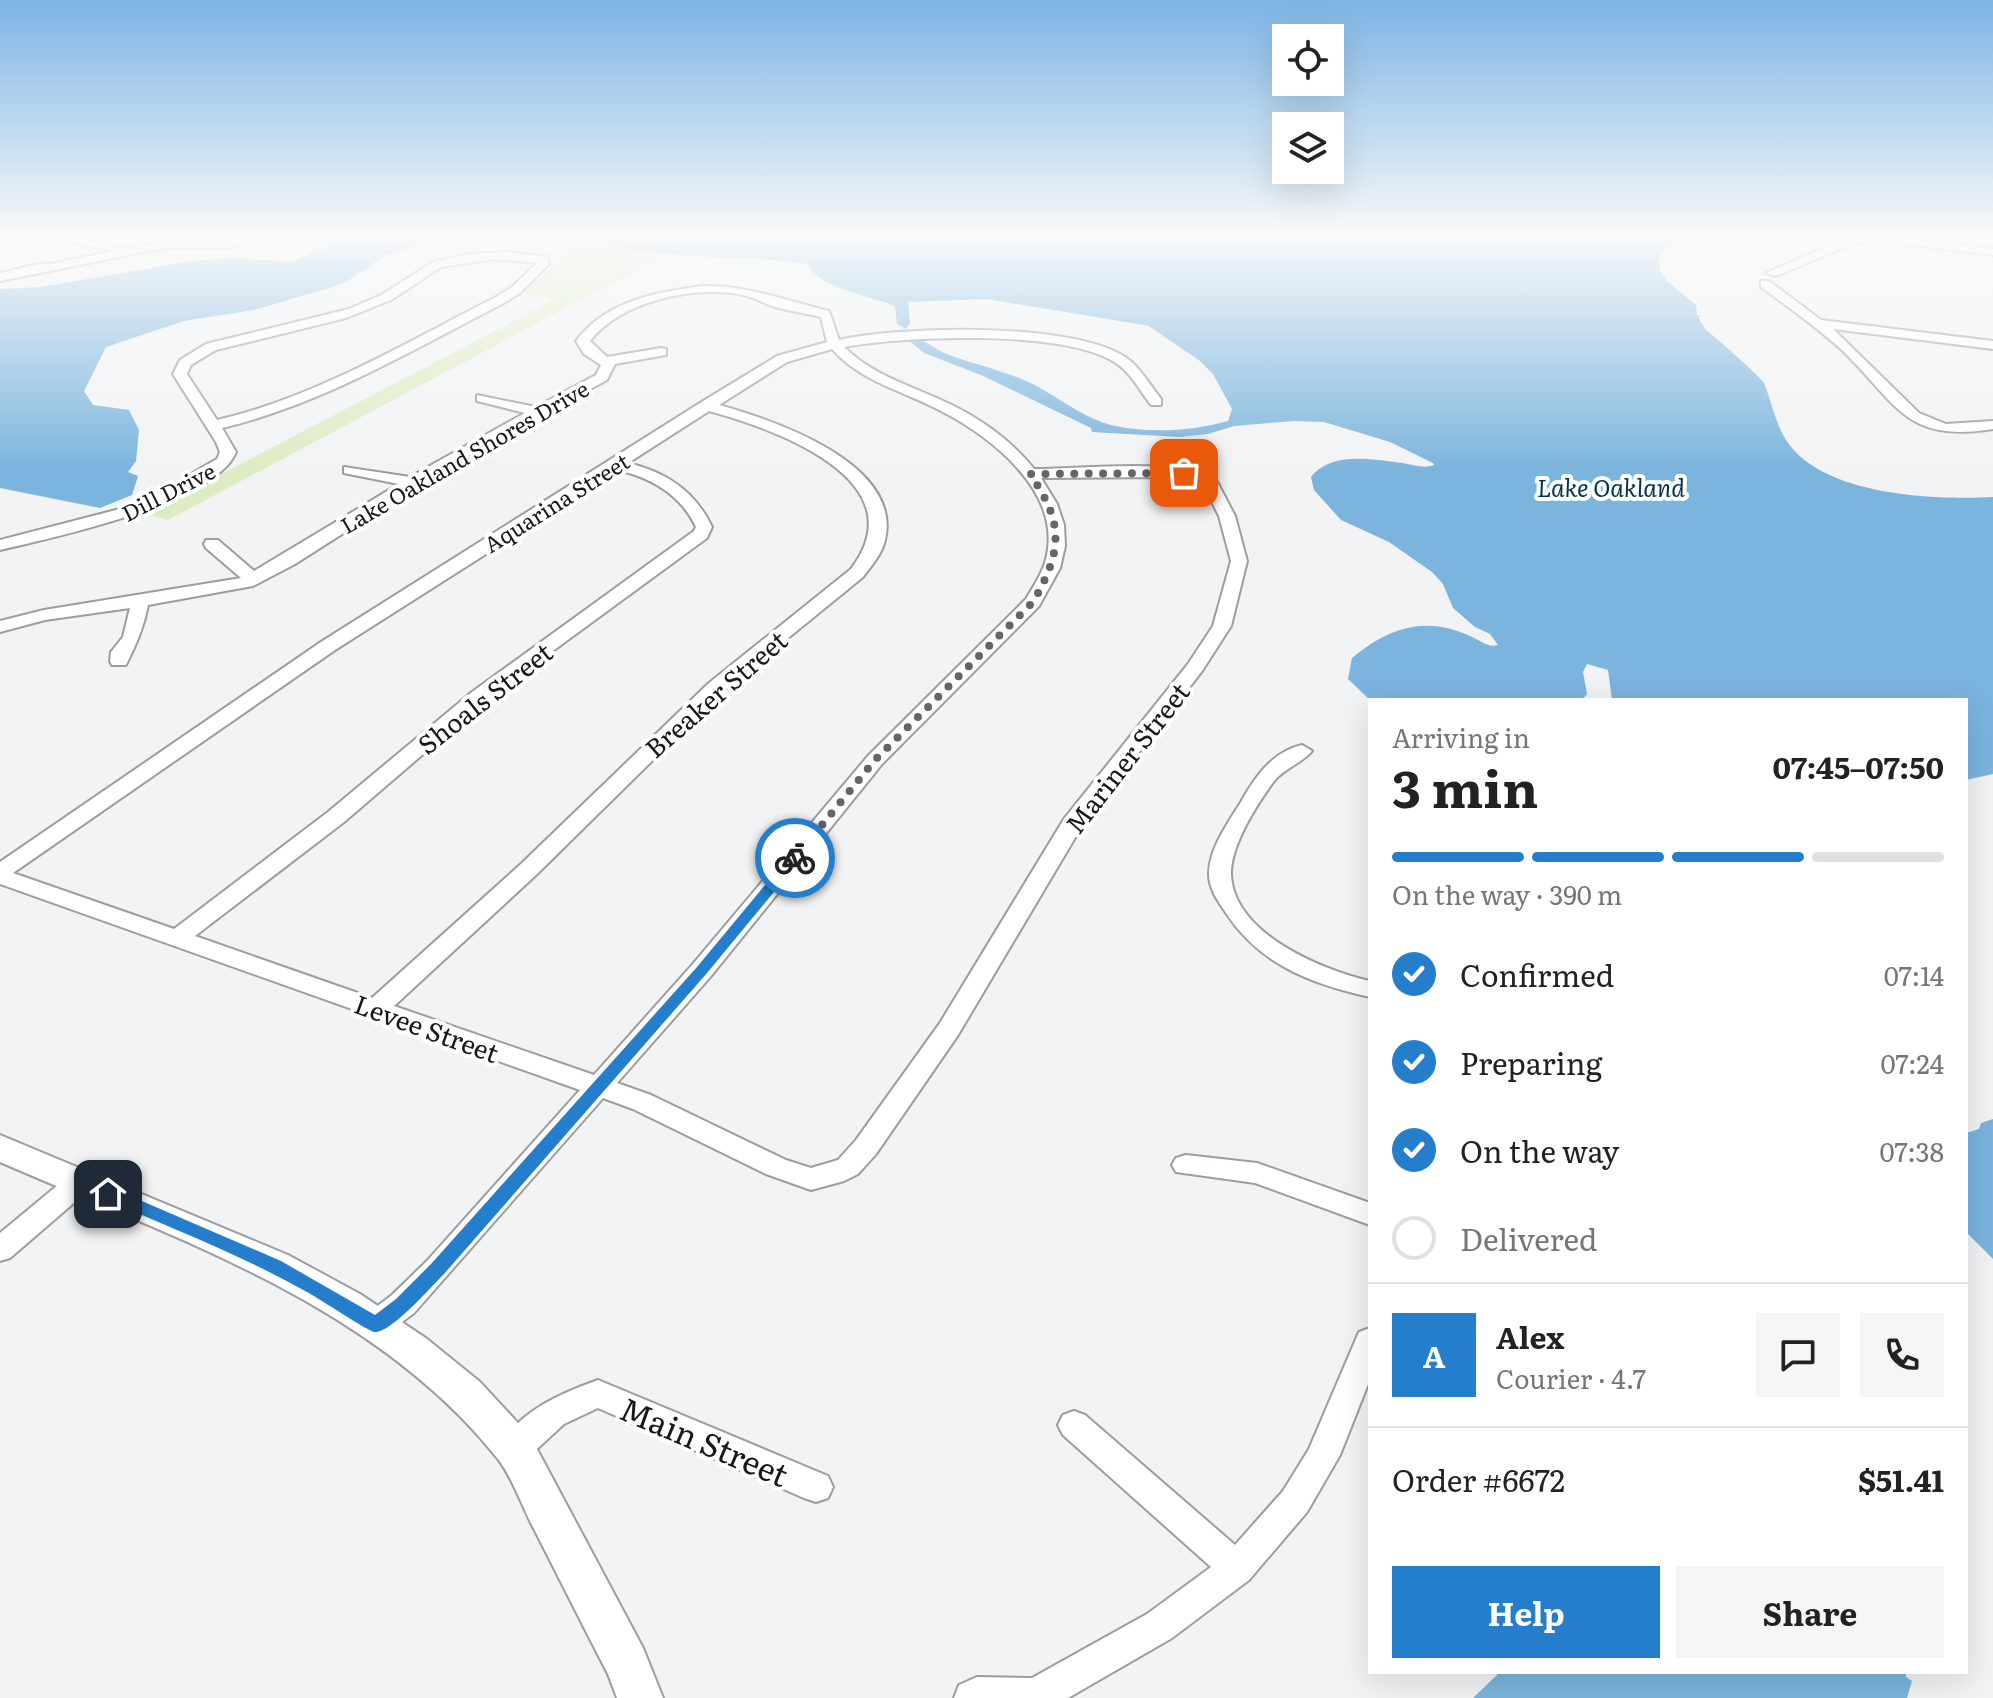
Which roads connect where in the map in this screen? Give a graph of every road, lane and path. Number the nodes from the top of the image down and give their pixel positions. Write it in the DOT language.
graph roads {
  1 [pos="344,313"];
  2 [pos="474,313"];
  3 [pos="616,313"];
  4 [pos="822,313"];
  5 [pos="1807,313"];
  6 [pos="1817,323"];
  7 [pos="835,344"];
  8 [pos="1993,345"];
  9 [pos="661,352"];
  10 [pos="606,361"];
  11 [pos="482,398"];
  12 [pos="1156,402"];
  13 [pos="705,406"];
  14 [pos="537,412"];
  15 [pos="1993,425"];
  16 [pos="212,426"];
  17 [pos="618,465"];
  18 [pos="349,470"];
  19 [pos="1030,474"];
  20 [pos="410,482"];
  21 [pos="212,544"];
  22 [pos="0,545"];
  23 [pos="253,579"];
  24 [pos="140,601"];
  25 [pos="0,627"];
  26 [pos="119,661"];
  27 [pos="1302,751"];
  28 [pos="0,874"];
  29 [pos="176,939"];
  30 [pos="1368,989"];
  31 [pos="376,1008"];
  32 [pos="596,1087"];
  33 [pos="0,1148"];
  34 [pos="1186,1165"];
  35 [pos="848,1167"];
  36 [pos="80,1182"];
  37 [pos="1368,1213"];
  38 [pos="0,1250"];
  39 [pos="375,1325"];
  40 [pos="1368,1346"];
  41 [pos="1074,1425"];
  42 [pos="515,1449"];
  43 [pos="816,1487"];
  44 [pos="1237,1568"];
  45 [pos="1034,1697"];
  46 [pos="640,1698"];
  47 [pos="972,1698"];
  1 -- 16 [label="street, Dill Drive"];
  2 -- 16 [label="street, Dill Drive"];
  3 -- 10 [label="street, Lake Oakland Shores Drive"];
  4 -- 7 [label="street, Lake Oakland Shores Drive"];
  5 -- 6 [label="street"];
  6 -- 8 [label="street"];
  6 -- 15 [label="street"];
  7 -- 12 [label="street, Aquarina Street"];
  7 -- 13 [label="street, Aquarina Street"];
  7 -- 19 [label="street"];
  9 -- 10 [label="street"];
  10 -- 14 [label="street, Lake Oakland Shores Drive"];
  11 -- 14 [label="street"];
  13 -- 17 [label="street, Aquarina Street"];
  13 -- 31 [label="street, Breaker Street"];
  14 -- 20 [label="street, Lake Oakland Shores Drive"];
  16 -- 22 [label="street, Dill Drive"];
  17 -- 28 [label="street, Aquarina Street"];
  17 -- 29 [label="street, Shoals Street"];
  18 -- 20 [label="street"];
  19 -- 32 [label="street"];
  19 -- 35 [label="street, Mariner Street"];
  20 -- 23 [label="street, Lake Oakland Shores Drive"];
  21 -- 23 [label="street"];
  23 -- 24 [label="street, Lake Oakland Shores Drive"];
  24 -- 25 [label="street, Lake Oakland Shores Drive"];
  24 -- 26 [label="street"];
  27 -- 30 [label="street"];
  28 -- 29 [label="street, Levee Street"];
  29 -- 31 [label="street, Levee Street"];
  31 -- 32 [label="street, Levee Street"];
  32 -- 35 [label="street, Levee Street"];
  32 -- 39 [label="street"];
  33 -- 36 [label="main road"];
  34 -- 37 [label="street"];
  36 -- 38 [label="street"];
  36 -- 39 [label="main road"];
  39 -- 42 [label="main road"];
  40 -- 44 [label="street"];
  41 -- 44 [label="street"];
  42 -- 43 [label="street, Main Street"];
  42 -- 46 [label="main road"];
  44 -- 45 [label="street"];
  45 -- 47 [label="street"];
}
